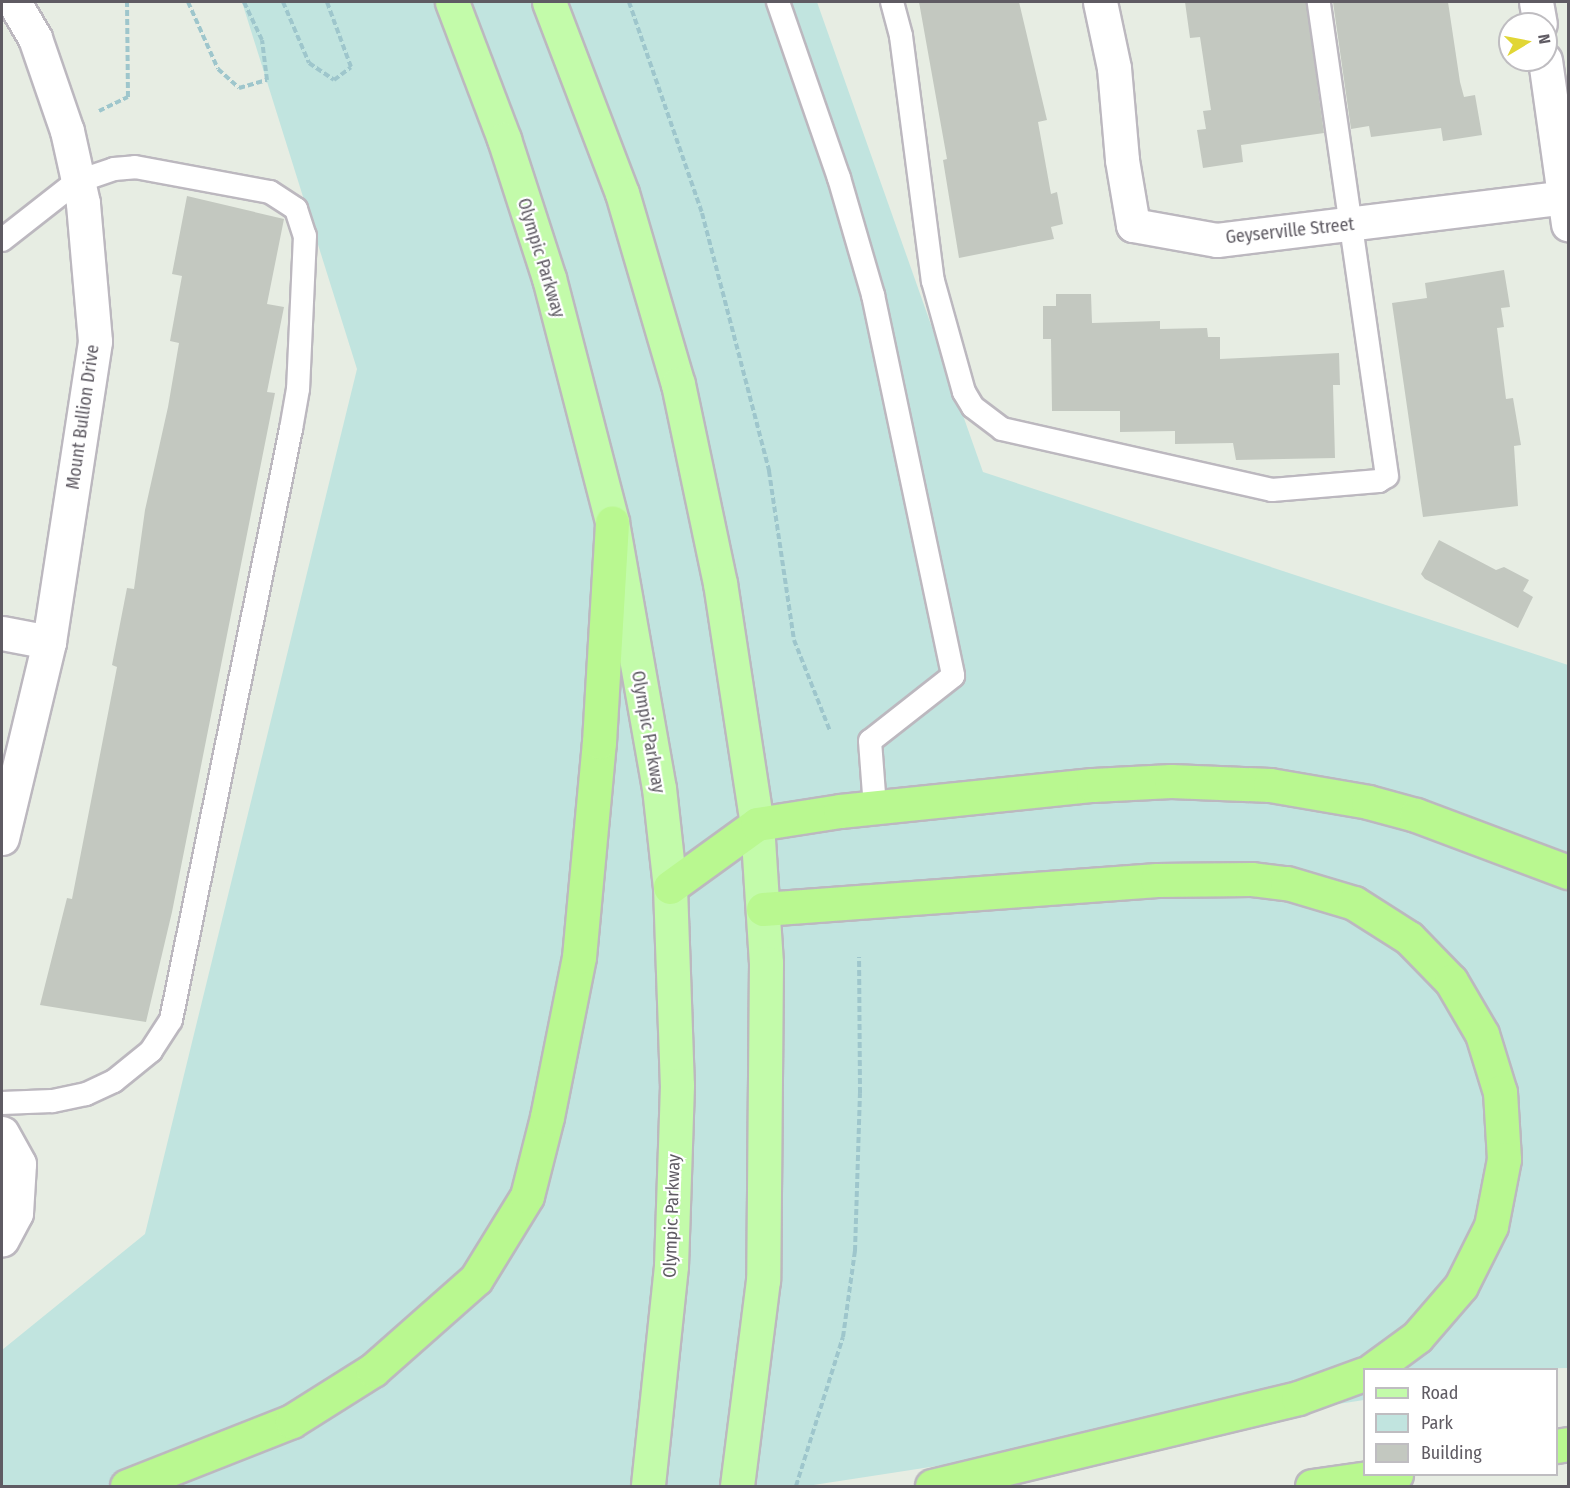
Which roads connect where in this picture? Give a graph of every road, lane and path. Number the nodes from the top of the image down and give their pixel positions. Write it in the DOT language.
graph roads {
  1 [pos="14,2"];
  2 [pos="127,2"];
  3 [pos="188,2"];
  4 [pos="244,2"];
  5 [pos="283,2"];
  6 [pos="327,2"];
  7 [pos="452,2"];
  8 [pos="549,2"];
  9 [pos="629,2"];
  10 [pos="778,2"];
  11 [pos="892,2"];
  12 [pos="1100,2"];
  13 [pos="1319,2"];
  14 [pos="1547,72"];
  15 [pos="67,131"];
  16 [pos="76,182"];
  17 [pos="1567,211"];
  18 [pos="1351,225"];
  19 [pos="2,240"];
  20 [pos="612,522"];
  21 [pos="2,633"];
  22 [pos="49,642"];
  23 [pos="830,731"];
  24 [pos="875,808"];
  25 [pos="757,824"];
  26 [pos="2,838"];
  27 [pos="1569,872"];
  28 [pos="670,887"];
  29 [pos="763,909"];
  30 [pos="859,957"];
  31 [pos="2,1103"];
  32 [pos="2,1132"];
  33 [pos="2,1239"];
  34 [pos="1375,1368"];
  35 [pos="1363,1375"];
  36 [pos="1382,1476"];
  37 [pos="127,1486"];
  38 [pos="648,1486"];
  39 [pos="737,1486"];
  40 [pos="796,1486"];
  41 [pos="932,1486"];
  42 [pos="1312,1486"];
  1 -- 15 [label="street, Mount Bullion Drive"];
  2 -- 15 [label="path"];
  3 -- 4 [label="path"];
  5 -- 6 [label="path"];
  7 -- 20 [label="main road, Olympic Parkway"];
  8 -- 25 [label="main road"];
  9 -- 23 [label="path"];
  10 -- 24 [label="lane"];
  11 -- 18 [label="lane"];
  12 -- 18 [label="street, Geyserville Street"];
  13 -- 18 [label="lane"];
  14 -- 17 [label="street"];
  15 -- 16 [label="street, Mount Bullion Drive"];
  16 -- 19 [label="lane"];
  16 -- 22 [label="street, Mount Bullion Drive"];
  16 -- 31 [label="lane"];
  17 -- 18 [label="street, Geyserville Street"];
  20 -- 28 [label="main road, Olympic Parkway"];
  20 -- 37 [label="highway"];
  21 -- 22 [label="street"];
  22 -- 26 [label="street, Mount Bullion Drive"];
  24 -- 25 [label="highway"];
  24 -- 27 [label="highway"];
  25 -- 28 [label="highway"];
  25 -- 29 [label="main road"];
  28 -- 38 [label="main road, Olympic Parkway"];
  29 -- 34 [label="highway"];
  29 -- 39 [label="main road"];
  30 -- 40 [label="path"];
  32 -- 33 [label="street"];
  35 -- 41 [label="highway"];
  36 -- 42 [label="highway"];
}
